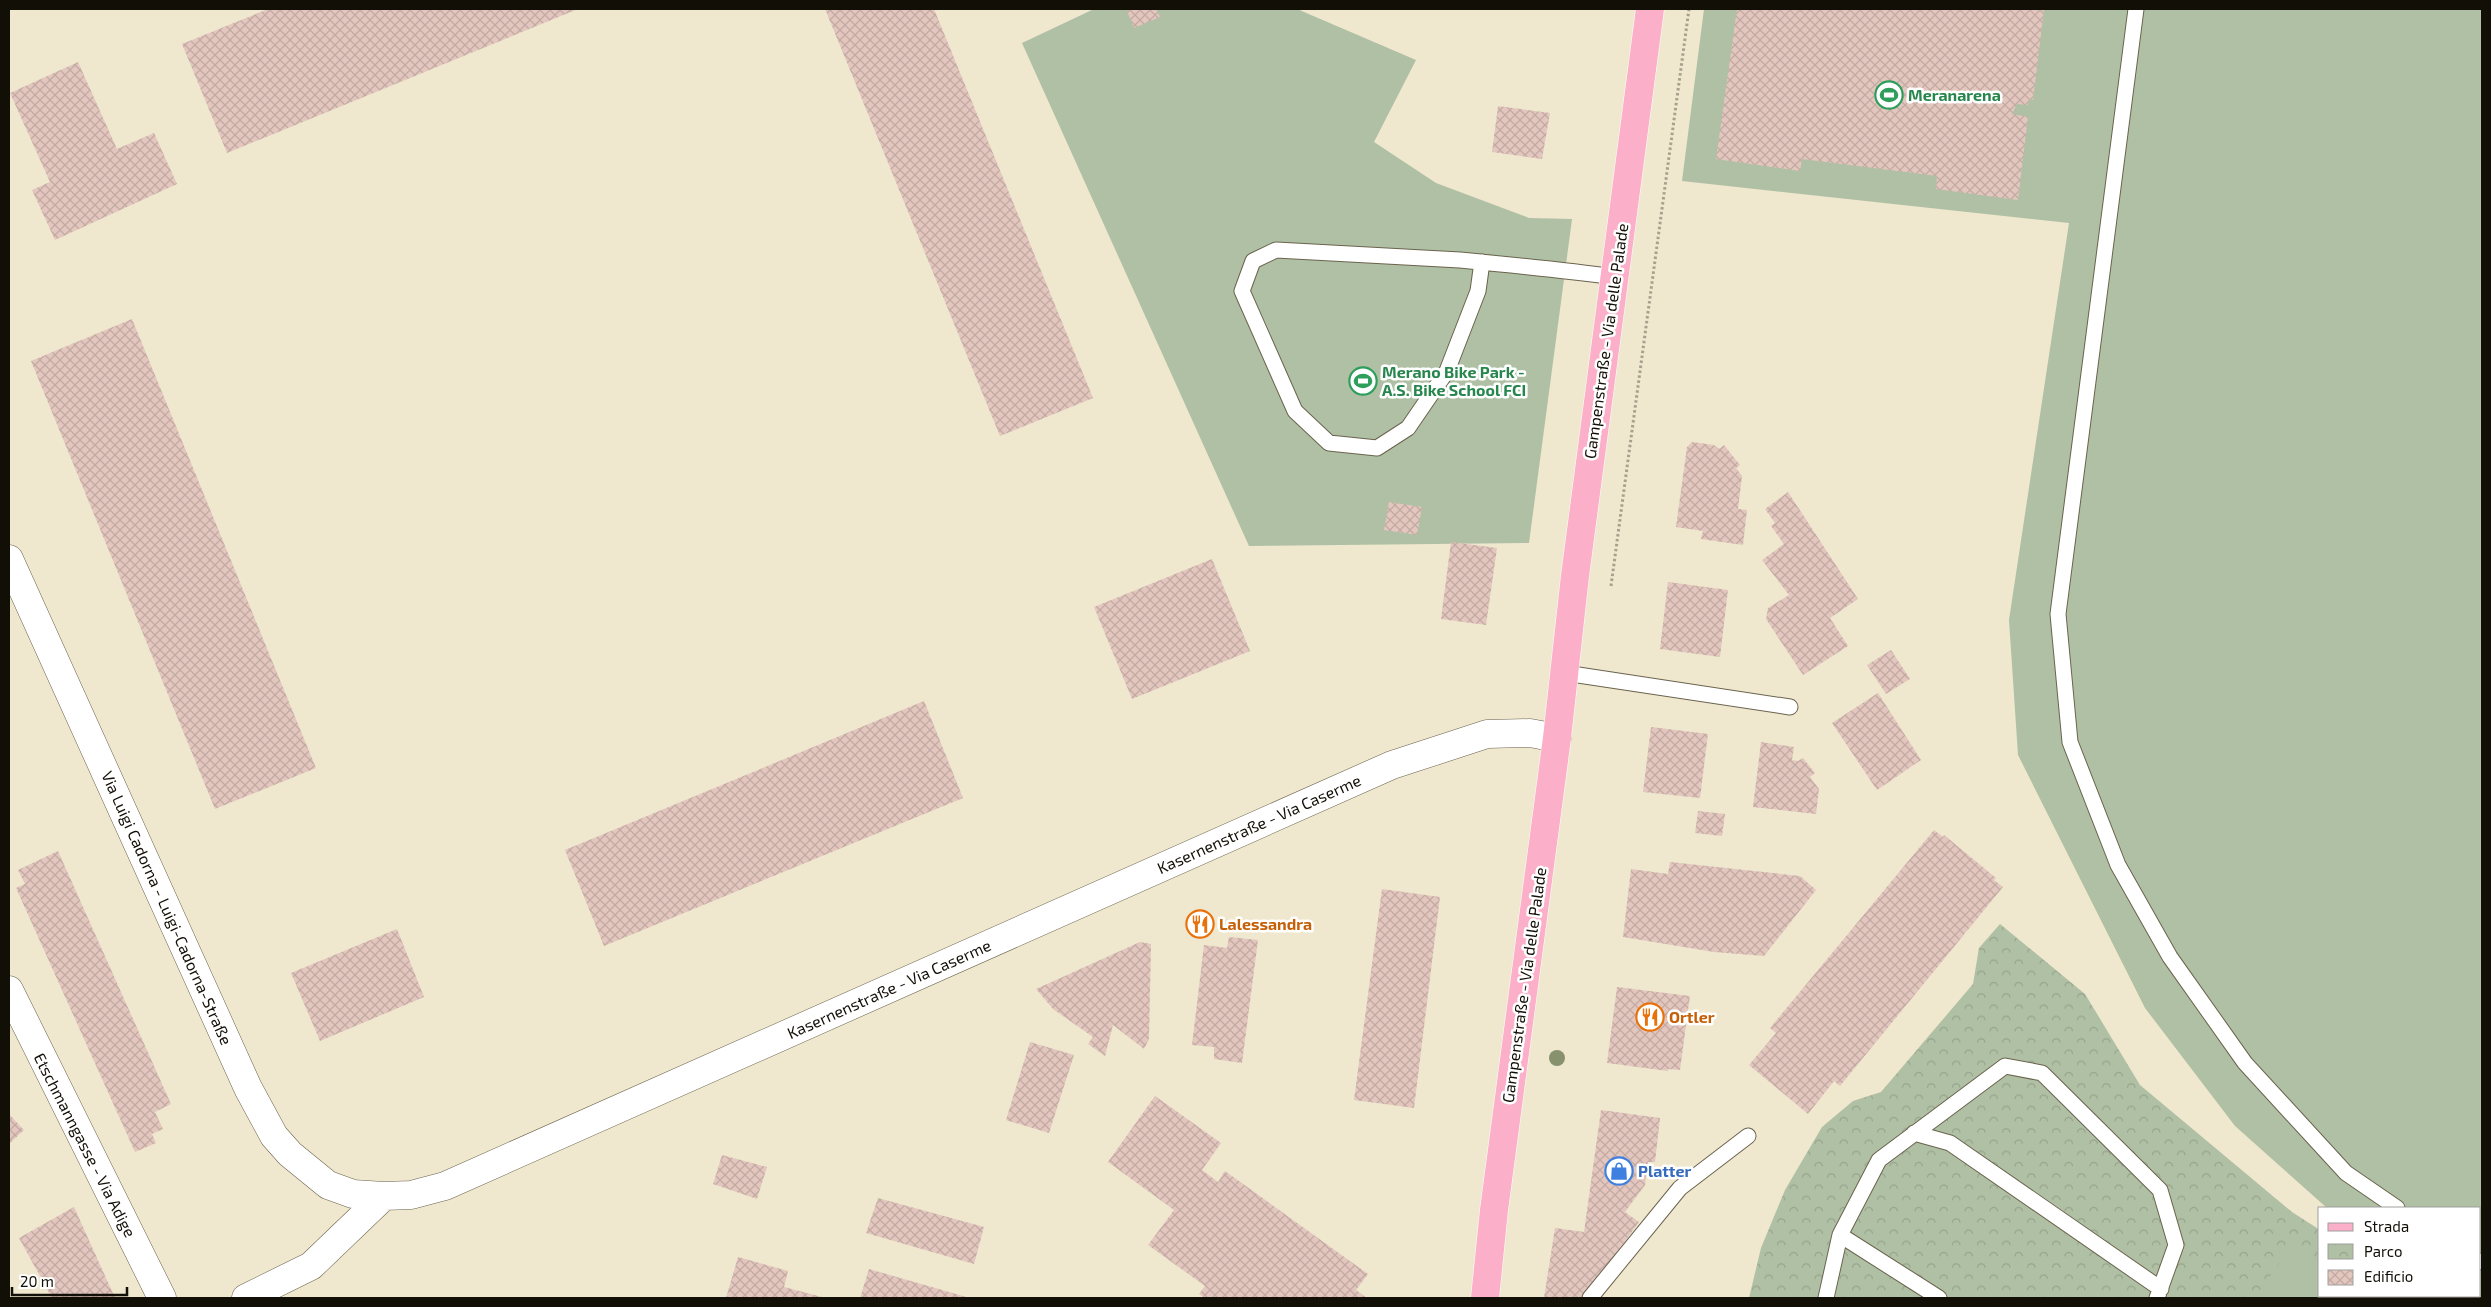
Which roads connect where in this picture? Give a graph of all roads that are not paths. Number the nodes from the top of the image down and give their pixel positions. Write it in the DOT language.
graph roads {
  1 [pos="1650,9"];
  2 [pos="2136,9"];
  3 [pos="1482,262"];
  4 [pos="1615,277"];
  5 [pos="9,559"];
  6 [pos="1565,673"];
  7 [pos="1790,707"];
  8 [pos="1558,738"];
  9 [pos="9,990"];
  10 [pos="1914,1133"];
  11 [pos="1748,1136"];
  12 [pos="384,1196"];
  13 [pos="2395,1207"];
  14 [pos="1840,1235"];
  15 [pos="2159,1294"];
  16 [pos="162,1298"];
  17 [pos="246,1298"];
  18 [pos="1485,1298"];
  19 [pos="1590,1298"];
  20 [pos="1826,1298"];
  21 [pos="1939,1298"];
  1 -- 4 [label="main road, Gampenstraße - Via delle Palade"];
  2 -- 13 [label="lane"];
  3 -- 3 [label="lane"];
  3 -- 4 [label="lane"];
  4 -- 6 [label="main road, Gampenstraße - Via delle Palade"];
  5 -- 12 [label="street, Via Luigi Cadorna - Luigi-Cadorna-Straße"];
  6 -- 7 [label="lane"];
  6 -- 8 [label="main road, Gampenstraße - Via delle Palade"];
  8 -- 12 [label="street, Kasernenstraße - Via Caserme"];
  8 -- 18 [label="main road, Gampenstraße - Via delle Palade"];
  9 -- 16 [label="street, Etschmanngasse - Via Adige"];
  10 -- 14 [label="lane"];
  10 -- 15 [label="lane"];
  10 -- 15 [label="lane"];
  11 -- 19 [label="lane"];
  12 -- 17 [label="street"];
  14 -- 20 [label="lane"];
  14 -- 21 [label="lane"];
}
